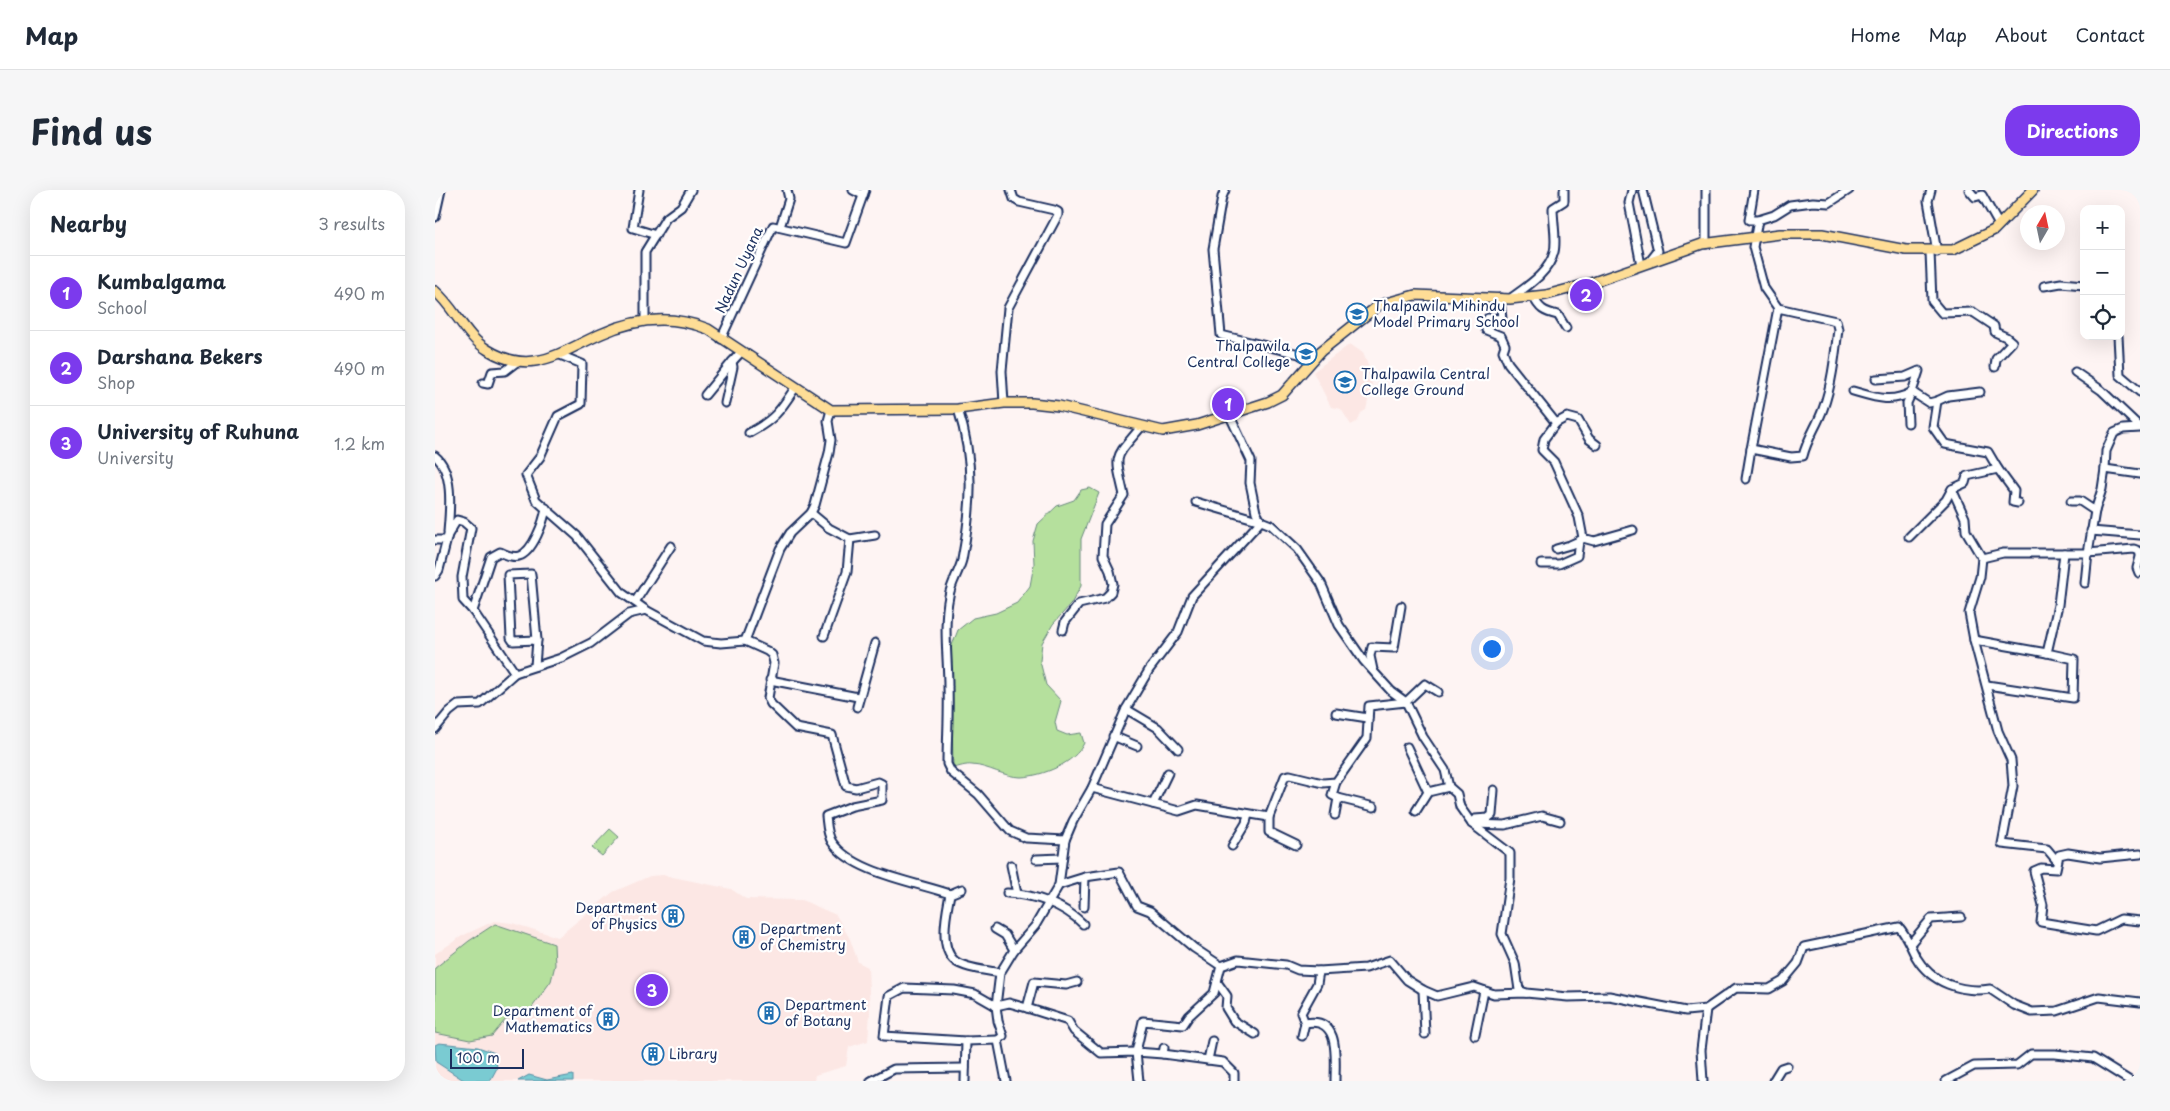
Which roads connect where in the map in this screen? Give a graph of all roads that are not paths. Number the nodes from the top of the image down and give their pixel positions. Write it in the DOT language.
graph roads {
  1 [pos="441,190"];
  2 [pos="639,190"];
  3 [pos="691,190"];
  4 [pos="787,190"];
  5 [pos="853,190"];
  6 [pos="1011,190"];
  7 [pos="1225,190"];
  8 [pos="1564,190"];
  9 [pos="1632,190"];
  10 [pos="1643,190"];
  11 [pos="1706,190"];
  12 [pos="1754,190"];
  13 [pos="1849,190"];
  14 [pos="1931,190"];
  15 [pos="1969,190"];
  16 [pos="2033,190"];
  17 [pos="864,192"];
  18 [pos="435,217"];
  19 [pos="1758,220"];
  20 [pos="1999,225"];
  21 [pos="780,227"];
  22 [pos="656,235"];
  23 [pos="1755,237"];
  24 [pos="1706,244"];
  25 [pos="1934,252"];
  26 [pos="1646,263"];
  27 [pos="2080,285"];
  28 [pos="2044,286"];
  29 [pos="435,291"];
  30 [pos="1533,296"];
  31 [pos="1500,298"];
  32 [pos="1510,299"];
  33 [pos="1778,308"];
  34 [pos="645,320"];
  35 [pos="1565,328"];
  36 [pos="721,339"];
  37 [pos="2118,340"];
  38 [pos="741,352"];
  39 [pos="560,355"];
  40 [pos="518,361"];
  41 [pos="1311,361"];
  42 [pos="732,362"];
  43 [pos="1995,367"];
  44 [pos="2075,372"];
  45 [pos="1876,379"];
  46 [pos="483,383"];
  47 [pos="795,388"];
  48 [pos="1853,391"];
  49 [pos="1912,392"];
  50 [pos="1980,392"];
  51 [pos="2140,392"];
  52 [pos="705,395"];
  53 [pos="1937,401"];
  54 [pos="725,403"];
  55 [pos="1004,403"];
  56 [pos="958,409"];
  57 [pos="831,410"];
  58 [pos="1229,414"];
  59 [pos="1556,423"];
  60 [pos="1908,423"];
  61 [pos="1141,427"];
  62 [pos="2140,427"];
  63 [pos="749,433"];
  64 [pos="1597,445"];
  65 [pos="1751,449"];
  66 [pos="435,456"];
  67 [pos="1998,469"];
  68 [pos="2105,469"];
  69 [pos="2140,474"];
  70 [pos="1746,479"];
  71 [pos="1952,489"];
  72 [pos="2071,501"];
  73 [pos="1196,502"];
  74 [pos="2018,503"];
  75 [pos="546,508"];
  76 [pos="2095,511"];
  77 [pos="811,513"];
  78 [pos="1261,521"];
  79 [pos="1633,530"];
  80 [pos="2091,530"];
  81 [pos="875,535"];
  82 [pos="2140,535"];
  83 [pos="1909,537"];
  84 [pos="447,538"];
  85 [pos="850,539"];
  86 [pos="435,540"];
  87 [pos="1581,540"];
  88 [pos="671,546"];
  89 [pos="1555,549"];
  90 [pos="2064,553"];
  91 [pos="2088,553"];
  92 [pos="2140,556"];
  93 [pos="1982,558"];
  94 [pos="1541,564"];
  95 [pos="2139,573"];
  96 [pos="435,576"];
  97 [pos="2085,583"];
  98 [pos="635,602"];
  99 [pos="1401,606"];
  100 [pos="473,610"];
  101 [pos="647,610"];
  102 [pos="1063,630"];
  103 [pos="824,636"];
  104 [pos="537,640"];
  105 [pos="1974,640"];
  106 [pos="745,641"];
  107 [pos="875,642"];
  108 [pos="2047,653"];
  109 [pos="535,666"];
  110 [pos="1373,670"];
  111 [pos="515,673"];
  112 [pos="770,680"];
  113 [pos="1987,685"];
  114 [pos="1438,692"];
  115 [pos="859,697"];
  116 [pos="1406,702"];
  117 [pos="857,707"];
  118 [pos="1126,709"];
  119 [pos="1336,713"];
  120 [pos="1368,718"];
  121 [pos="435,729"];
  122 [pos="1113,736"];
  123 [pos="1137,746"];
  124 [pos="1407,747"];
  125 [pos="1178,749"];
  126 [pos="1169,774"];
  127 [pos="1336,782"];
  128 [pos="1092,788"];
  129 [pos="1449,788"];
  130 [pos="1494,790"];
  131 [pos="1429,792"];
  132 [pos="1338,798"];
  133 [pos="1153,804"];
  134 [pos="1374,807"];
  135 [pos="1416,811"];
  136 [pos="1248,814"];
  137 [pos="1335,815"];
  138 [pos="1269,817"];
  139 [pos="1560,821"];
  140 [pos="1472,824"];
  141 [pos="1065,840"];
  142 [pos="1296,845"];
  143 [pos="1232,846"];
  144 [pos="2140,854"];
  145 [pos="1062,858"];
  146 [pos="1036,859"];
  147 [pos="2057,861"];
  148 [pos="1011,866"];
  149 [pos="1085,877"];
  150 [pos="1059,884"];
  151 [pos="962,889"];
  152 [pos="1007,893"];
  153 [pos="951,894"];
  154 [pos="1017,894"];
  155 [pos="1049,903"];
  156 [pos="1084,907"];
  157 [pos="1961,916"];
  158 [pos="2140,921"];
  159 [pos="1083,924"];
  160 [pos="995,929"];
  161 [pos="1910,944"];
  162 [pos="1014,950"];
  163 [pos="1221,966"];
  164 [pos="1319,971"];
  165 [pos="1000,973"];
  166 [pos="1077,982"];
  167 [pos="1217,982"];
  168 [pos="1423,990"];
  169 [pos="1484,991"];
  170 [pos="1526,993"];
  171 [pos="2140,1002"];
  172 [pos="996,1006"];
  173 [pos="1027,1008"];
  174 [pos="1706,1009"];
  175 [pos="1305,1023"];
  176 [pos="1255,1034"];
  177 [pos="1425,1034"];
  178 [pos="1475,1035"];
  179 [pos="1302,1036"];
  180 [pos="998,1040"];
  181 [pos="966,1041"];
  182 [pos="1212,1041"];
  183 [pos="1135,1052"];
  184 [pos="1208,1060"];
  185 [pos="1787,1066"];
  186 [pos="965,1068"];
  187 [pos="871,1081"];
  188 [pos="965,1081"];
  189 [pos="1007,1081"];
  190 [pos="1139,1081"];
  191 [pos="1234,1081"];
  192 [pos="1335,1081"];
  193 [pos="1703,1081"];
  194 [pos="1773,1081"];
  195 [pos="1946,1081"];
  196 [pos="2131,1081"];
  1 -- 18 [label="street"];
  2 -- 22 [label="street"];
  3 -- 22 [label="street"];
  4 -- 21 [label="street"];
  5 -- 17 [label="street"];
  6 -- 55 [label="street"];
  7 -- 41 [label="street"];
  8 -- 32 [label="street"];
  9 -- 26 [label="street"];
  10 -- 26 [label="street"];
  11 -- 24 [label="street"];
  12 -- 19 [label="street"];
  13 -- 19 [label="street"];
  14 -- 25 [label="street"];
  15 -- 20 [label="street"];
  16 -- 20 [label="main road"];
  17 -- 21 [label="street, Nadun Uyana"];
  19 -- 23 [label="street"];
  20 -- 25 [label="main road"];
  21 -- 36 [label="street, Nadun Uyana"];
  22 -- 34 [label="street"];
  23 -- 24 [label="main road"];
  23 -- 25 [label="main road"];
  23 -- 33 [label="street"];
  24 -- 26 [label="main road"];
  25 -- 43 [label="street"];
  26 -- 30 [label="main road"];
  27 -- 28 [label="street"];
  29 -- 40 [label="main road"];
  30 -- 32 [label="main road"];
  30 -- 35 [label="street"];
  31 -- 32 [label="main road"];
  31 -- 41 [label="main road"];
  31 -- 59 [label="street"];
  33 -- 65 [label="street"];
  33 -- 65 [label="street"];
  34 -- 36 [label="main road"];
  34 -- 39 [label="main road"];
  36 -- 38 [label="main road"];
  37 -- 51 [label="street"];
  38 -- 42 [label="street"];
  38 -- 47 [label="main road"];
  39 -- 40 [label="main road"];
  39 -- 75 [label="street"];
  40 -- 46 [label="street"];
  41 -- 58 [label="main road"];
  42 -- 52 [label="street"];
  42 -- 54 [label="street"];
  44 -- 62 [label="street"];
  45 -- 49 [label="street"];
  47 -- 57 [label="main road"];
  47 -- 63 [label="street"];
  48 -- 49 [label="street"];
  49 -- 53 [label="street"];
  49 -- 60 [label="street"];
  50 -- 53 [label="street"];
  53 -- 67 [label="street"];
  55 -- 56 [label="main road"];
  55 -- 61 [label="main road"];
  56 -- 57 [label="main road"];
  56 -- 141 [label="street"];
  57 -- 77 [label="street"];
  58 -- 61 [label="main road"];
  58 -- 78 [label="street"];
  59 -- 64 [label="street"];
  59 -- 87 [label="street"];
  61 -- 102 [label="street"];
  62 -- 68 [label="street"];
  65 -- 70 [label="street"];
  66 -- 84 [label="street"];
  67 -- 71 [label="street"];
  67 -- 74 [label="street"];
  68 -- 69 [label="street"];
  68 -- 76 [label="street"];
  71 -- 83 [label="street"];
  71 -- 93 [label="street"];
  72 -- 76 [label="street"];
  73 -- 78 [label="street"];
  75 -- 98 [label="street"];
  75 -- 100 [label="street"];
  76 -- 80 [label="street"];
  77 -- 85 [label="street"];
  77 -- 106 [label="street"];
  78 -- 110 [label="street"];
  78 -- 118 [label="street"];
  79 -- 87 [label="street"];
  80 -- 82 [label="street"];
  80 -- 91 [label="street"];
  81 -- 85 [label="street"];
  84 -- 86 [label="street"];
  84 -- 96 [label="street"];
  84 -- 100 [label="street"];
  85 -- 103 [label="street"];
  87 -- 89 [label="street"];
  87 -- 94 [label="street"];
  88 -- 98 [label="street"];
  90 -- 91 [label="street"];
  90 -- 93 [label="street"];
  90 -- 108 [label="street"];
  91 -- 92 [label="street"];
  91 -- 97 [label="street"];
  92 -- 95 [label="street"];
  93 -- 105 [label="street"];
  98 -- 101 [label="street"];
  99 -- 110 [label="street"];
  100 -- 111 [label="street"];
  101 -- 106 [label="street"];
  101 -- 109 [label="street"];
  104 -- 104 [label="street"];
  104 -- 109 [label="street"];
  105 -- 108 [label="street"];
  105 -- 113 [label="street"];
  106 -- 112 [label="street"];
  107 -- 115 [label="street"];
  108 -- 113 [label="street"];
  109 -- 111 [label="street"];
  110 -- 116 [label="street"];
  111 -- 121 [label="street"];
  112 -- 115 [label="street"];
  112 -- 153 [label="street"];
  113 -- 147 [label="street"];
  114 -- 116 [label="street"];
  115 -- 117 [label="street"];
  116 -- 120 [label="street"];
  116 -- 129 [label="street"];
  118 -- 122 [label="street"];
  118 -- 125 [label="street"];
  119 -- 120 [label="street"];
  120 -- 127 [label="street"];
  122 -- 123 [label="street"];
  122 -- 128 [label="street"];
  124 -- 131 [label="street"];
  126 -- 133 [label="street"];
  127 -- 132 [label="street"];
  127 -- 138 [label="street"];
  128 -- 133 [label="street"];
  128 -- 141 [label="street"];
  129 -- 131 [label="street"];
  129 -- 140 [label="street"];
  130 -- 140 [label="street"];
  131 -- 135 [label="street"];
  132 -- 134 [label="street"];
  132 -- 137 [label="street"];
  133 -- 136 [label="street"];
  136 -- 138 [label="street"];
  136 -- 143 [label="street"];
  138 -- 142 [label="street"];
  139 -- 140 [label="street"];
  140 -- 170 [label="street"];
  141 -- 145 [label="street"];
  144 -- 147 [label="street"];
  145 -- 146 [label="street"];
  145 -- 150 [label="street"];
  147 -- 158 [label="street"];
  148 -- 154 [label="street"];
  149 -- 150 [label="street"];
  149 -- 156 [label="street"];
  149 -- 163 [label="street"];
  150 -- 155 [label="street"];
  151 -- 153 [label="street"];
  152 -- 154 [label="street"];
  153 -- 165 [label="street"];
  154 -- 155 [label="street"];
  155 -- 159 [label="street"];
  155 -- 162 [label="street"];
  157 -- 161 [label="street"];
  160 -- 162 [label="street"];
  161 -- 171 [label="street"];
  161 -- 174 [label="street"];
  162 -- 165 [label="street"];
  163 -- 164 [label="street"];
  163 -- 167 [label="street"];
  164 -- 168 [label="street"];
  164 -- 175 [label="street"];
  165 -- 172 [label="street"];
  166 -- 173 [label="street"];
  167 -- 176 [label="street"];
  167 -- 183 [label="street"];
  168 -- 169 [label="street"];
  168 -- 177 [label="street"];
  169 -- 170 [label="street"];
  169 -- 178 [label="street"];
  170 -- 174 [label="street"];
  172 -- 173 [label="street"];
  172 -- 180 [label="street"];
  172 -- 181 [label="street"];
  173 -- 183 [label="street"];
  174 -- 193 [label="street"];
  175 -- 179 [label="street"];
  175 -- 192 [label="street"];
  180 -- 181 [label="street"];
  180 -- 189 [label="street"];
  181 -- 186 [label="street"];
  182 -- 184 [label="street"];
  183 -- 184 [label="street"];
  183 -- 190 [label="street"];
  184 -- 191 [label="street"];
  185 -- 194 [label="street"];
  186 -- 187 [label="street"];
  186 -- 188 [label="street"];
  195 -- 196 [label="street"];
}
